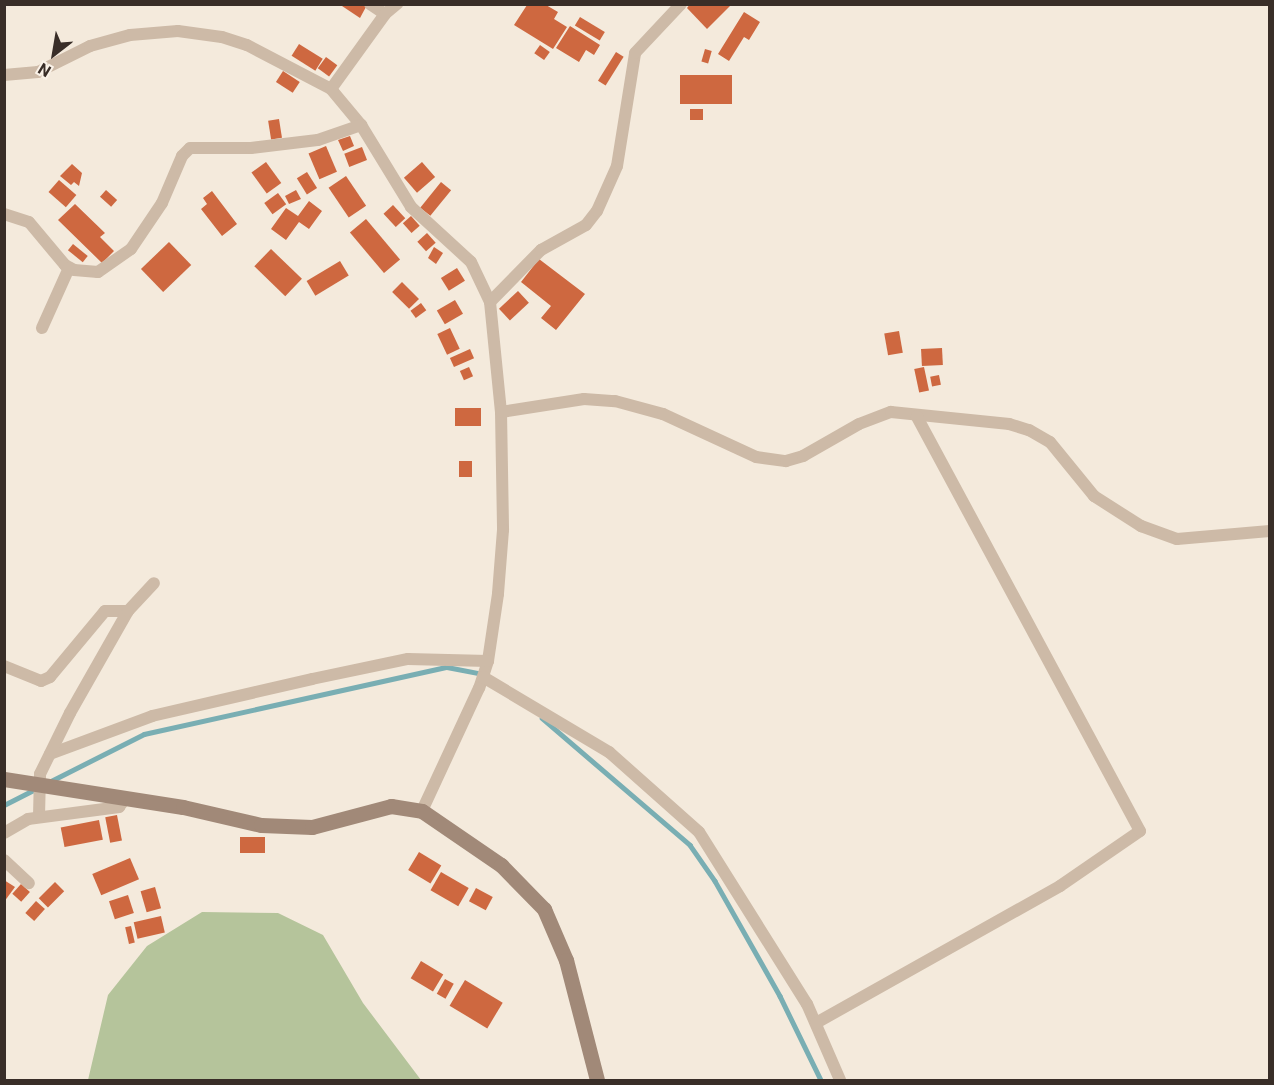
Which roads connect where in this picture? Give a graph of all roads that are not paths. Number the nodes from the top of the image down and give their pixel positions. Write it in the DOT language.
graph roads {
  1 [pos="370,4"];
  2 [pos="397,4"];
  3 [pos="681,4"];
  4 [pos="386,14"];
  5 [pos="4,75"];
  6 [pos="331,89"];
  7 [pos="361,125"];
  8 [pos="4,214"];
  9 [pos="69,268"];
  10 [pos="490,302"];
  11 [pos="42,328"];
  12 [pos="501,412"];
  13 [pos="917,416"];
  14 [pos="1269,531"];
  15 [pos="154,583"];
  16 [pos="128,611"];
  17 [pos="488,661"];
  18 [pos="4,666"];
  19 [pos="483,677"];
  20 [pos="50,754"];
  21 [pos="7,783"];
  22 [pos="39,786"];
  23 [pos="126,799"];
  24 [pos="422,811"];
  25 [pos="39,816"];
  26 [pos="4,833"];
  27 [pos="4,860"];
  28 [pos="29,883"];
  29 [pos="816,1023"];
  30 [pos="597,1080"];
  31 [pos="840,1080"];
  1 -- 4 [label="street"];
  2 -- 4 [label="street"];
  3 -- 10 [label="street"];
  4 -- 6 [label="street"];
  5 -- 6 [label="street"];
  6 -- 7 [label="street"];
  7 -- 9 [label="street"];
  7 -- 10 [label="street"];
  8 -- 9 [label="street"];
  9 -- 11 [label="street"];
  10 -- 12 [label="street"];
  12 -- 13 [label="street"];
  12 -- 17 [label="street"];
  13 -- 14 [label="street"];
  13 -- 29 [label="street"];
  15 -- 16 [label="street"];
  16 -- 18 [label="street"];
  16 -- 20 [label="street"];
  17 -- 19 [label="street"];
  17 -- 20 [label="street"];
  19 -- 24 [label="street"];
  19 -- 29 [label="street"];
  20 -- 22 [label="street"];
  21 -- 22 [label="street"];
  22 -- 23 [label="street"];
  22 -- 25 [label="street"];
  23 -- 24 [label="street"];
  23 -- 25 [label="street"];
  24 -- 30 [label="street"];
  25 -- 26 [label="street"];
  27 -- 28 [label="street"];
  29 -- 31 [label="street"];
}
